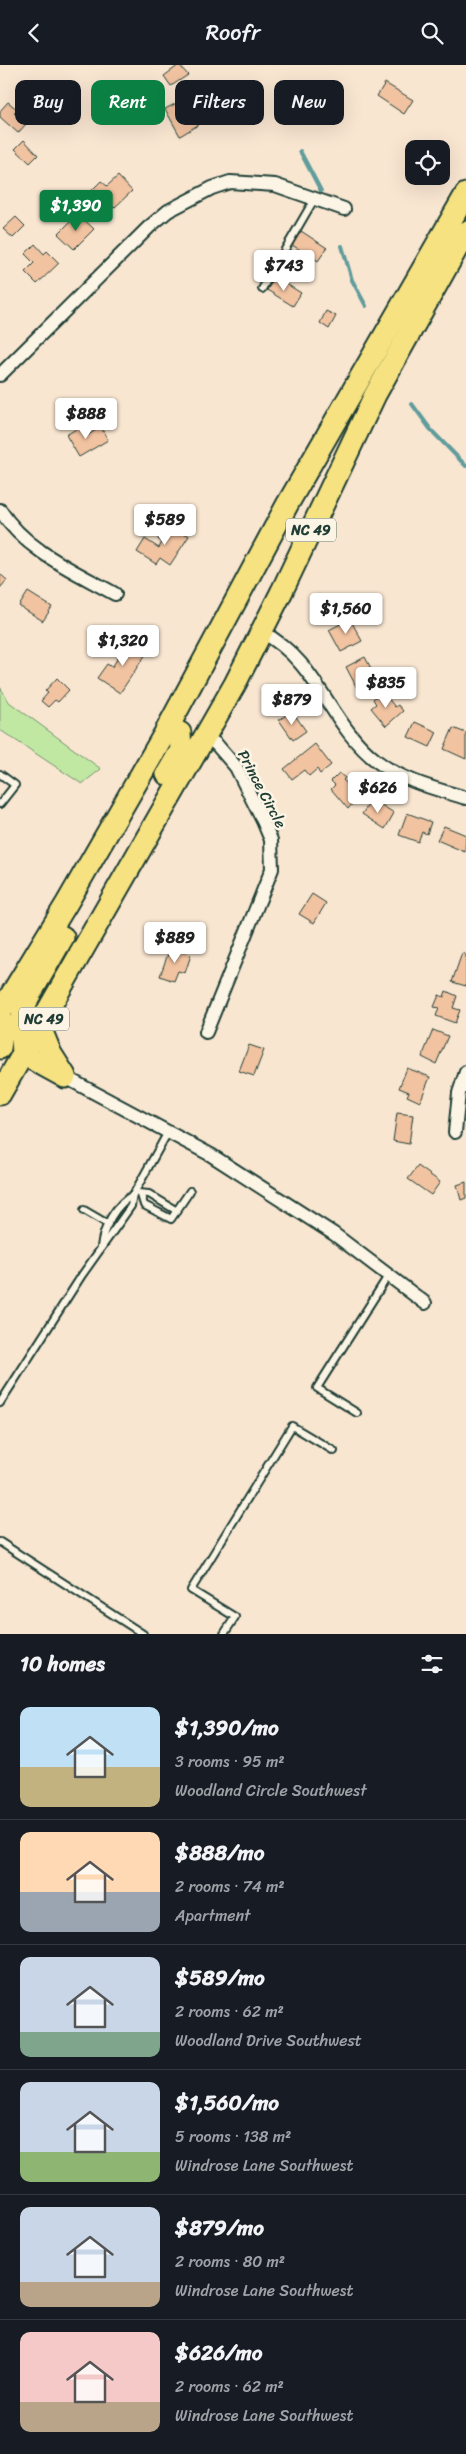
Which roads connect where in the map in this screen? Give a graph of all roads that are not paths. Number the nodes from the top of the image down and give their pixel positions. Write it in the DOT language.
graph roads {
  1 [pos="466,193"];
  2 [pos="315,198"];
  3 [pos="344,209"];
  4 [pos="466,231"];
  5 [pos="262,289"];
  6 [pos="0,375"];
  7 [pos="0,510"];
  8 [pos="115,594"];
  9 [pos="262,632"];
  10 [pos="169,727"];
  11 [pos="205,737"];
  12 [pos="0,774"];
  13 [pos="466,798"];
  14 [pos="0,804"];
  15 [pos="154,827"];
  16 [pos="67,903"];
  17 [pos="0,1012"];
  18 [pos="40,1027"];
  19 [pos="206,1032"];
  20 [pos="0,1048"];
  21 [pos="24,1054"];
  22 [pos="466,1072"];
  23 [pos="65,1077"];
  24 [pos="0,1094"];
  25 [pos="168,1132"];
  26 [pos="455,1132"];
  27 [pos="190,1191"];
  28 [pos="136,1194"];
  29 [pos="84,1210"];
  30 [pos="176,1211"];
  31 [pos="108,1224"];
  32 [pos="101,1247"];
  33 [pos="388,1276"];
  34 [pos="425,1303"];
  35 [pos="0,1403"];
  36 [pos="357,1413"];
  37 [pos="334,1451"];
  38 [pos="0,1543"];
  39 [pos="143,1634"];
  40 [pos="224,1634"];
  1 -- 10 [label="highway, NC 49"];
  2 -- 3 [label="street"];
  2 -- 5 [label="lane"];
  2 -- 6 [label="street"];
  4 -- 9 [label="highway, NC 49"];
  7 -- 8 [label="street"];
  9 -- 11 [label="highway, NC 49"];
  9 -- 13 [label="street"];
  10 -- 15 [label="highway"];
  10 -- 16 [label="highway, NC 49"];
  11 -- 15 [label="highway, NC 49"];
  11 -- 19 [label="street, Prince Circle"];
  12 -- 14 [label="lane"];
  15 -- 18 [label="highway, NC 49"];
  16 -- 17 [label="highway, NC 49"];
  16 -- 21 [label="highway"];
  17 -- 20 [label="highway"];
  18 -- 21 [label="highway, NC 49"];
  18 -- 23 [label="highway"];
  21 -- 23 [label="highway"];
  21 -- 24 [label="highway, NC 49"];
  22 -- 26 [label="street"];
  23 -- 25 [label="street"];
  25 -- 28 [label="lane"];
  25 -- 33 [label="street"];
  27 -- 30 [label="lane"];
  28 -- 30 [label="lane"];
  28 -- 30 [label="lane"];
  28 -- 31 [label="lane"];
  28 -- 32 [label="lane"];
  29 -- 31 [label="lane"];
  31 -- 32 [label="lane"];
  32 -- 35 [label="lane"];
  33 -- 34 [label="street"];
  33 -- 36 [label="lane"];
  37 -- 40 [label="lane"];
  38 -- 39 [label="lane"];
}
